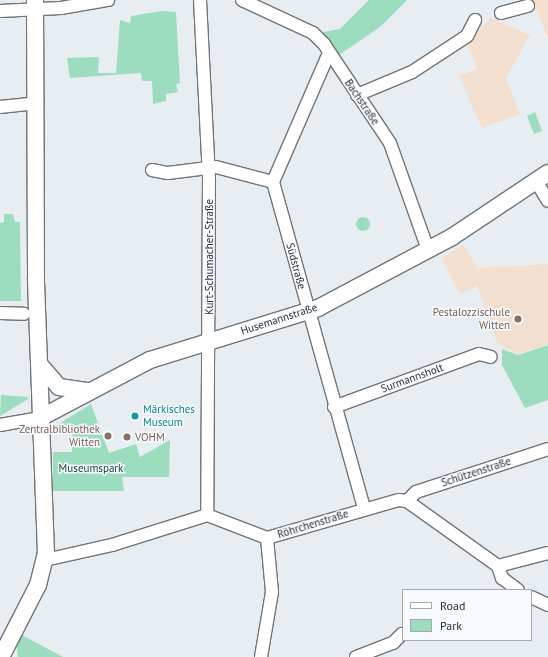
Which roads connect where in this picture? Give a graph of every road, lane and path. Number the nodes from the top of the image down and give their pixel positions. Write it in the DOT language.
graph roads {
  1 [pos="200,0"];
  2 [pos="242,0"];
  3 [pos="104,1"];
  4 [pos="36,5"];
  5 [pos="528,6"];
  6 [pos="0,11"];
  7 [pos="501,13"];
  8 [pos="475,20"];
  9 [pos="329,53"];
  10 [pos="357,94"];
  11 [pos="37,103"];
  12 [pos="0,107"];
  13 [pos="208,168"];
  14 [pos="152,170"];
  15 [pos="542,177"];
  16 [pos="273,182"];
  17 [pos="548,200"];
  18 [pos="428,250"];
  19 [pos="33,310"];
  20 [pos="309,312"];
  21 [pos="0,313"];
  22 [pos="208,341"];
  23 [pos="491,357"];
  24 [pos="40,365"];
  25 [pos="89,391"];
  26 [pos="334,407"];
  27 [pos="40,418"];
  28 [pos="0,425"];
  29 [pos="548,449"];
  30 [pos="407,501"];
  31 [pos="364,508"];
  32 [pos="207,515"];
  33 [pos="267,538"];
  34 [pos="548,553"];
  35 [pos="45,560"];
  36 [pos="498,566"];
  37 [pos="517,589"];
  38 [pos="532,597"];
  39 [pos="548,605"];
  40 [pos="402,634"];
  41 [pos="1,657"];
  42 [pos="262,657"];
  43 [pos="356,657"];
  1 -- 13 [label="street, Kurt-Schumacher-Straße"];
  2 -- 9 [label="street, Bachstraße"];
  3 -- 4 [label="street"];
  4 -- 6 [label="street"];
  4 -- 11 [label="main road"];
  5 -- 7 [label="street"];
  8 -- 10 [label="street"];
  9 -- 10 [label="street, Bachstraße"];
  9 -- 16 [label="street"];
  10 -- 18 [label="street, Bachstraße"];
  11 -- 12 [label="street"];
  11 -- 19 [label="main road"];
  13 -- 14 [label="street"];
  13 -- 16 [label="street"];
  13 -- 22 [label="street, Kurt-Schumacher-Straße"];
  15 -- 17 [label="street"];
  15 -- 18 [label="main road, Husemannstraße"];
  16 -- 20 [label="street, Südstraße"];
  18 -- 20 [label="main road, Husemannstraße"];
  19 -- 21 [label="street"];
  19 -- 24 [label="main road"];
  20 -- 22 [label="main road, Husemannstraße"];
  20 -- 26 [label="street, Südstraße"];
  22 -- 25 [label="main road, Husemannstraße"];
  22 -- 32 [label="street, Kurt-Schumacher-Straße"];
  23 -- 26 [label="street, Surmannsholt"];
  24 -- 25 [label="main road"];
  24 -- 27 [label="main road"];
  25 -- 27 [label="main road, Husemannstraße"];
  26 -- 31 [label="street, Südstraße"];
  27 -- 28 [label="street"];
  27 -- 35 [label="main road"];
  29 -- 30 [label="street, Schützenstraße"];
  30 -- 31 [label="street, Röhrchenstraße"];
  30 -- 36 [label="street"];
  31 -- 33 [label="street, Röhrchenstraße"];
  32 -- 33 [label="street, Röhrchenstraße"];
  32 -- 35 [label="street"];
  33 -- 42 [label="street"];
  34 -- 36 [label="street"];
  35 -- 41 [label="main road"];
  36 -- 37 [label="street"];
  38 -- 39 [label="street"];
  40 -- 43 [label="street"];
}
